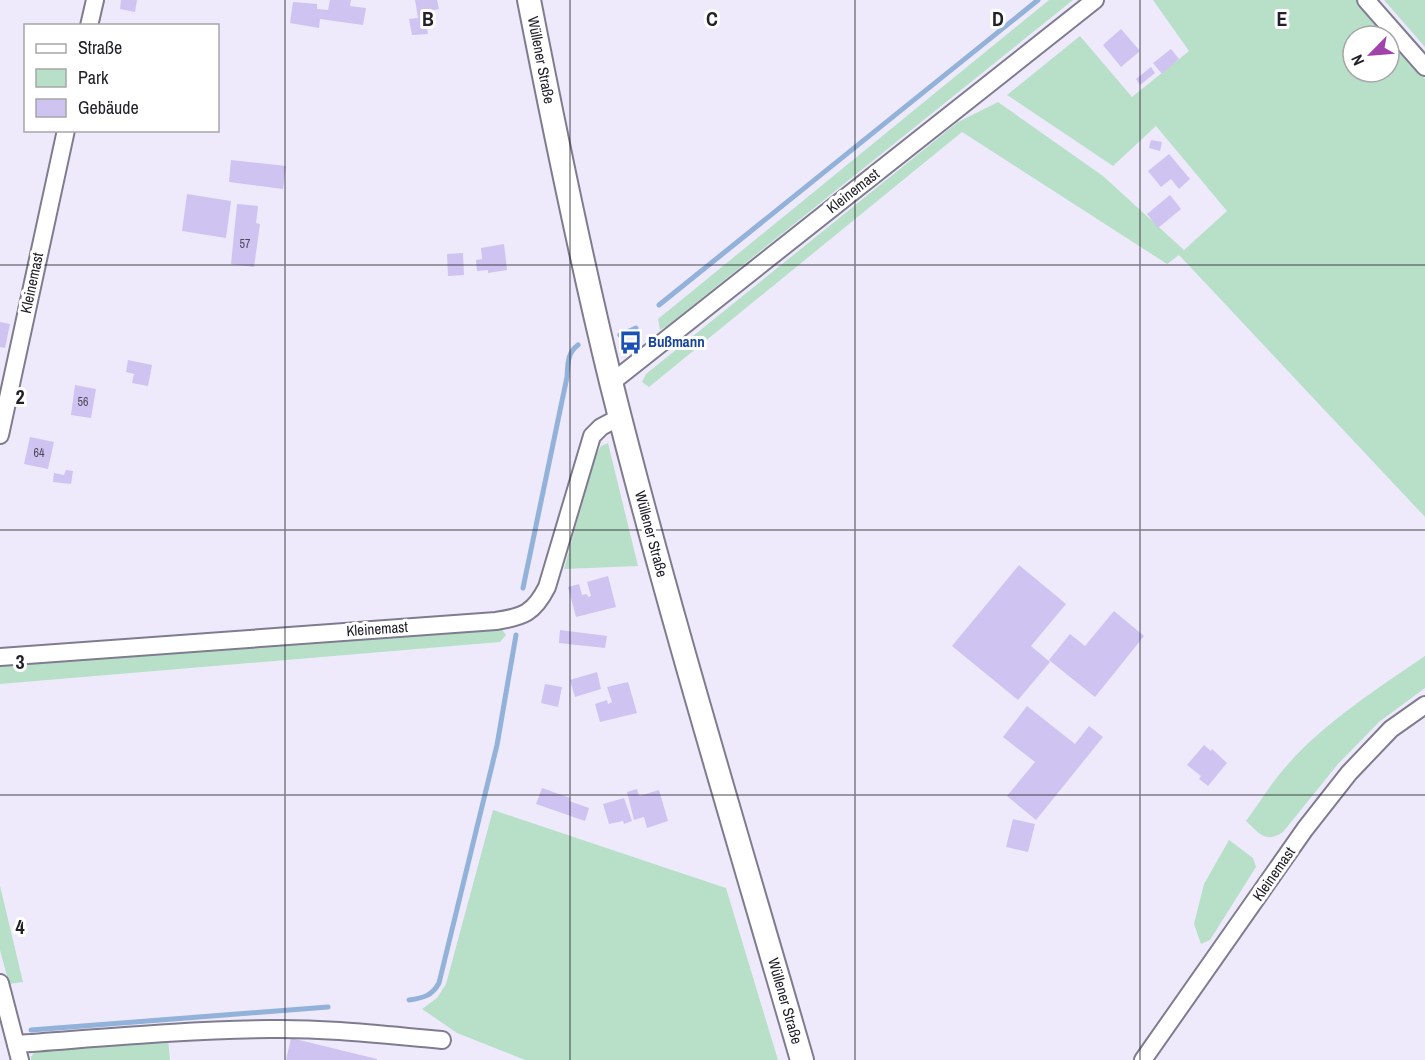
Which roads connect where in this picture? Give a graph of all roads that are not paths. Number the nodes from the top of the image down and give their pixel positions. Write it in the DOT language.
graph roads {
  1 [pos="94,0"];
  2 [pos="529,0"];
  3 [pos="1095,0"];
  4 [pos="1366,0"];
  5 [pos="89,24"];
  6 [pos="1425,67"];
  7 [pos="66,132"];
  8 [pos="612,382"];
  9 [pos="620,417"];
  10 [pos="0,435"];
  11 [pos="0,657"];
  12 [pos="1425,705"];
  13 [pos="0,982"];
  14 [pos="442,1040"];
  15 [pos="18,1052"];
  16 [pos="802,1060"];
  17 [pos="1143,1060"];
  1 -- 5 [label="street"];
  2 -- 8 [label="main road, Wüllener Straße"];
  3 -- 8 [label="street, Kleinemast"];
  4 -- 6 [label="street"];
  7 -- 10 [label="street, Kleinemast"];
  8 -- 9 [label="main road, Wüllener Straße"];
  9 -- 11 [label="street, Kleinemast"];
  9 -- 16 [label="main road, Wüllener Straße"];
  12 -- 17 [label="street, Kleinemast"];
  13 -- 15 [label="street"];
  14 -- 15 [label="street"];
}
